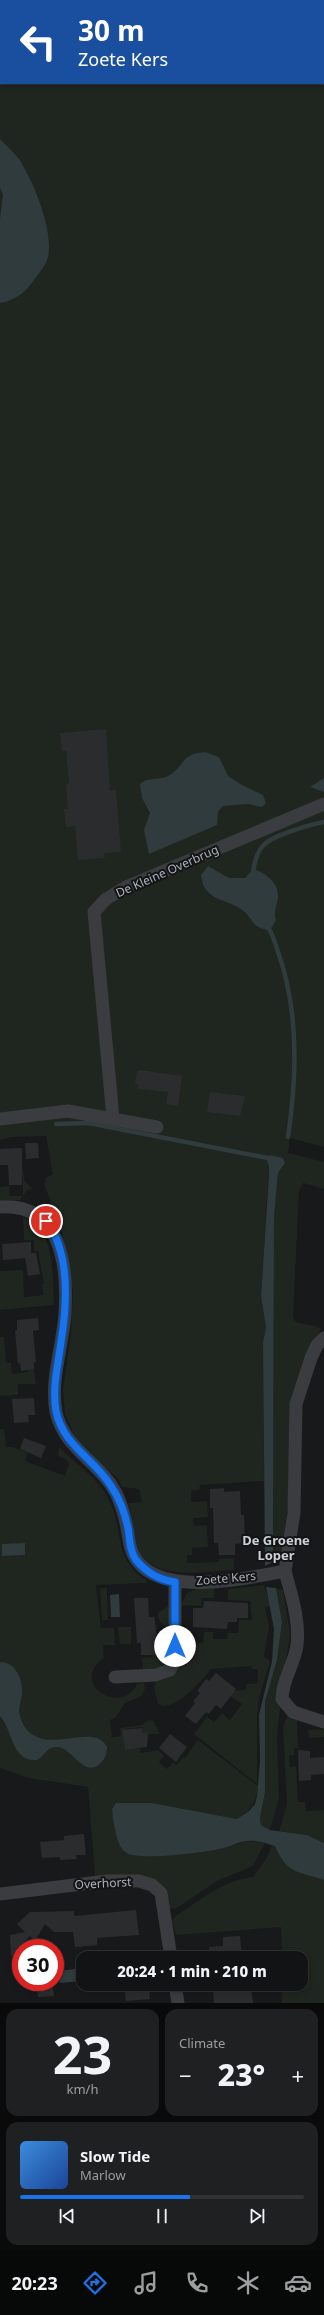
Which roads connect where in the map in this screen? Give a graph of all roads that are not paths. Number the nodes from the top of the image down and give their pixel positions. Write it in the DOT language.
graph roads {
  1 [pos="324,804"];
  2 [pos="113,1118"];
  3 [pos="0,1119"];
  4 [pos="157,1126"];
  5 [pos="0,1206"];
  6 [pos="324,1338"];
  7 [pos="285,1571"];
  8 [pos="175,1582"];
  9 [pos="115,1677"];
  10 [pos="324,1722"];
  11 [pos="0,1894"];
  12 [pos="170,1951"];
  13 [pos="176,1991"];
  14 [pos="178,2003"];
  1 -- 2 [label="street, De Kleine Overbrug"];
  2 -- 3 [label="street"];
  2 -- 4 [label="street"];
  5 -- 8 [label="street, Zoete Kers"];
  6 -- 7 [label="street"];
  7 -- 8 [label="street, Zoete Kers"];
  7 -- 10 [label="street"];
  8 -- 9 [label="street"];
  11 -- 12 [label="street, Overhorst"];
  13 -- 14 [label="street"];
}
